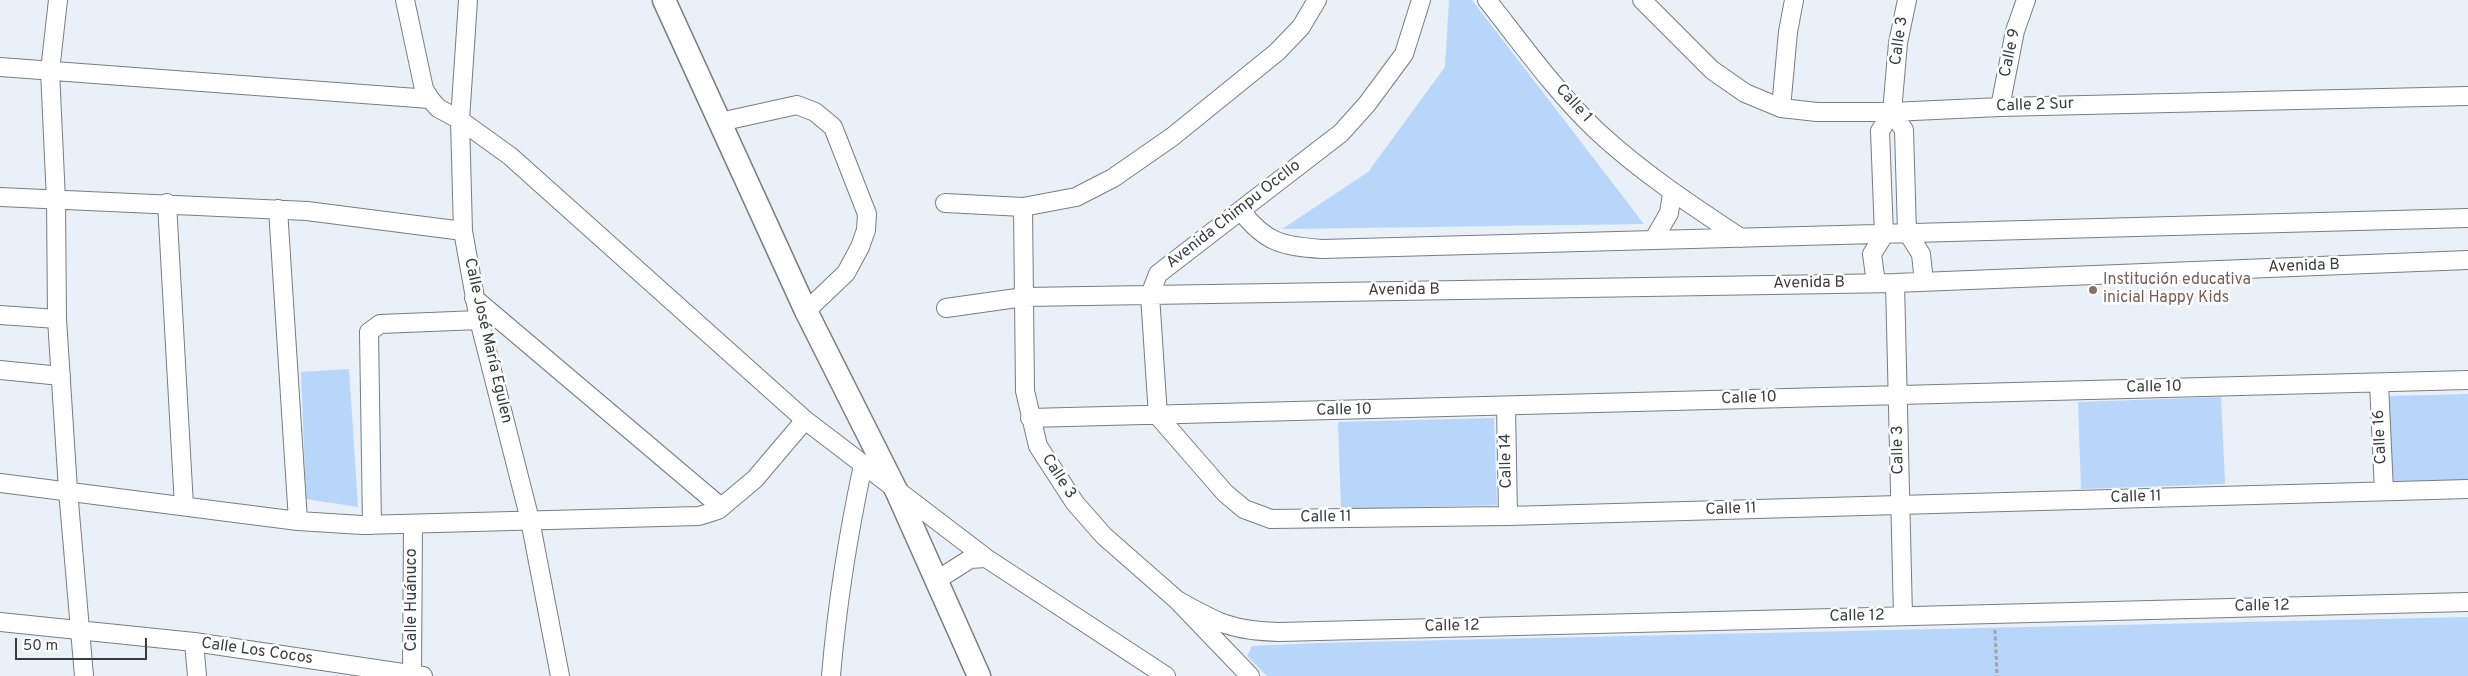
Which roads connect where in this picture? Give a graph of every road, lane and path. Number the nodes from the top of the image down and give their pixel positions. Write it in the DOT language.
graph roads {
  1 [pos="58,0"];
  2 [pos="405,0"];
  3 [pos="468,0"];
  4 [pos="664,0"];
  5 [pos="1317,0"];
  6 [pos="1421,0"];
  7 [pos="1488,0"];
  8 [pos="1642,0"];
  9 [pos="1794,0"];
  10 [pos="1907,0"];
  11 [pos="2026,0"];
  12 [pos="0,67"];
  13 [pos="50,71"];
  14 [pos="2468,96"];
  15 [pos="430,99"];
  16 [pos="2000,107"];
  17 [pos="1780,108"];
  18 [pos="1892,112"];
  19 [pos="460,120"];
  20 [pos="720,122"];
  21 [pos="1672,194"];
  22 [pos="0,197"];
  23 [pos="56,200"];
  24 [pos="167,203"];
  25 [pos="945,203"];
  26 [pos="1023,207"];
  27 [pos="278,209"];
  28 [pos="1241,211"];
  29 [pos="2468,218"];
  30 [pos="462,231"];
  31 [pos="1907,232"];
  32 [pos="1884,234"];
  33 [pos="1741,238"];
  34 [pos="1654,239"];
  35 [pos="2468,260"];
  36 [pos="1924,282"];
  37 [pos="1876,283"];
  38 [pos="1895,283"];
  39 [pos="1150,295"];
  40 [pos="1024,297"];
  41 [pos="474,298"];
  42 [pos="946,308"];
  43 [pos="806,311"];
  44 [pos="0,315"];
  45 [pos="57,319"];
  46 [pos="479,320"];
  47 [pos="0,370"];
  48 [pos="61,376"];
  49 [pos="2468,380"];
  50 [pos="2379,383"];
  51 [pos="1898,394"];
  52 [pos="1506,406"];
  53 [pos="1158,416"];
  54 [pos="1030,418"];
  55 [pos="805,420"];
  56 [pos="863,465"];
  57 [pos="0,483"];
  58 [pos="2468,489"];
  59 [pos="68,490"];
  60 [pos="2384,491"];
  61 [pos="898,492"];
  62 [pos="1900,505"];
  63 [pos="184,506"];
  64 [pos="721,507"];
  65 [pos="1508,516"];
  66 [pos="530,520"];
  67 [pos="298,521"];
  68 [pos="413,524"];
  69 [pos="372,525"];
  70 [pos="986,558"];
  71 [pos="937,580"];
  72 [pos="1177,600"];
  73 [pos="2468,602"];
  74 [pos="1995,614"];
  75 [pos="1903,616"];
  76 [pos="0,622"];
  77 [pos="81,631"];
  78 [pos="1246,631"];
  79 [pos="194,642"];
  80 [pos="1238,669"];
  81 [pos="84,676"];
  82 [pos="197,676"];
  83 [pos="416,676"];
  84 [pos="560,676"];
  85 [pos="831,676"];
  86 [pos="979,676"];
  87 [pos="1166,676"];
  88 [pos="1997,676"];
  1 -- 13 [label="street"];
  2 -- 15 [label="street"];
  3 -- 19 [label="street, Calle José María Egulen"];
  4 -- 20 [label="street"];
  5 -- 26 [label="street"];
  6 -- 28 [label="street, Avenida Chimpu Occllo"];
  7 -- 21 [label="street, Calle 1"];
  8 -- 17 [label="street, Calle 2 Sur"];
  9 -- 17 [label="street"];
  10 -- 18 [label="street, Calle 3"];
  11 -- 16 [label="street, Calle 9"];
  12 -- 13 [label="street"];
  13 -- 15 [label="street"];
  13 -- 23 [label="street"];
  14 -- 16 [label="street, Calle 2 Sur"];
  15 -- 19 [label="street"];
  16 -- 18 [label="street, Calle 2 Sur"];
  17 -- 18 [label="street, Calle 2 Sur"];
  18 -- 31 [label="street"];
  18 -- 32 [label="street, Calle 3"];
  19 -- 30 [label="street, Calle José María Egulen"];
  19 -- 55 [label="street"];
  20 -- 43 [label="street"];
  20 -- 43 [label="street"];
  21 -- 33 [label="street, Calle 1"];
  21 -- 34 [label="street"];
  22 -- 23 [label="street"];
  23 -- 24 [label="street"];
  23 -- 45 [label="street"];
  24 -- 27 [label="street"];
  24 -- 63 [label="street"];
  25 -- 26 [label="street"];
  26 -- 40 [label="street, Calle 3"];
  27 -- 30 [label="street"];
  27 -- 67 [label="street"];
  28 -- 34 [label="street"];
  28 -- 39 [label="street, Avenida Chimpu Occllo"];
  29 -- 31 [label="street"];
  30 -- 41 [label="street, Calle José María Egulen"];
  31 -- 32 [label="street"];
  31 -- 36 [label="street"];
  32 -- 33 [label="street"];
  32 -- 37 [label="street"];
  33 -- 34 [label="street"];
  35 -- 36 [label="street, Avenida B"];
  36 -- 38 [label="street, Avenida B"];
  37 -- 38 [label="street, Avenida B"];
  37 -- 39 [label="street, Avenida B"];
  38 -- 51 [label="street, Calle 3"];
  39 -- 40 [label="street"];
  39 -- 53 [label="street"];
  40 -- 42 [label="street"];
  40 -- 54 [label="street, Calle 3"];
  41 -- 46 [label="street, Calle José María Egulen"];
  41 -- 64 [label="street"];
  43 -- 61 [label="street"];
  44 -- 45 [label="street"];
  45 -- 48 [label="street"];
  46 -- 66 [label="street, Calle José María Egulen"];
  46 -- 69 [label="street"];
  47 -- 48 [label="street"];
  48 -- 59 [label="street"];
  49 -- 50 [label="street, Calle 10"];
  50 -- 51 [label="street, Calle 10"];
  50 -- 60 [label="street, Calle 16"];
  51 -- 52 [label="street, Calle 10"];
  51 -- 62 [label="street, Calle 3"];
  52 -- 53 [label="street, Calle 10"];
  52 -- 65 [label="street, Calle 14"];
  53 -- 54 [label="street, Calle 10"];
  53 -- 65 [label="street, Calle 11"];
  54 -- 72 [label="street, Calle 3"];
  55 -- 56 [label="street"];
  55 -- 64 [label="street"];
  56 -- 61 [label="street"];
  56 -- 85 [label="street"];
  57 -- 59 [label="street"];
  58 -- 60 [label="street, Calle 11"];
  59 -- 63 [label="street"];
  59 -- 77 [label="street"];
  60 -- 62 [label="street, Calle 11"];
  61 -- 70 [label="street"];
  61 -- 71 [label="street"];
  62 -- 65 [label="street, Calle 11"];
  62 -- 75 [label="street, Calle 3"];
  63 -- 67 [label="street"];
  64 -- 66 [label="street"];
  66 -- 68 [label="street"];
  66 -- 84 [label="street, Calle José María Egulen"];
  67 -- 69 [label="street"];
  68 -- 69 [label="street"];
  68 -- 83 [label="street, Calle Huánuco"];
  70 -- 71 [label="street"];
  70 -- 87 [label="street"];
  71 -- 86 [label="street"];
  72 -- 78 [label="street, Calle 12"];
  72 -- 80 [label="street, Calle 3"];
  73 -- 74 [label="street, Calle 12"];
  74 -- 75 [label="street, Calle 12"];
  74 -- 88 [label="path"];
  75 -- 78 [label="street, Calle 12"];
  76 -- 77 [label="street, Calle Los Cocos"];
  77 -- 79 [label="street, Calle Los Cocos"];
  77 -- 81 [label="street"];
  78 -- 80 [label="street"];
  79 -- 82 [label="street"];
  79 -- 83 [label="street, Calle Los Cocos"];
}
